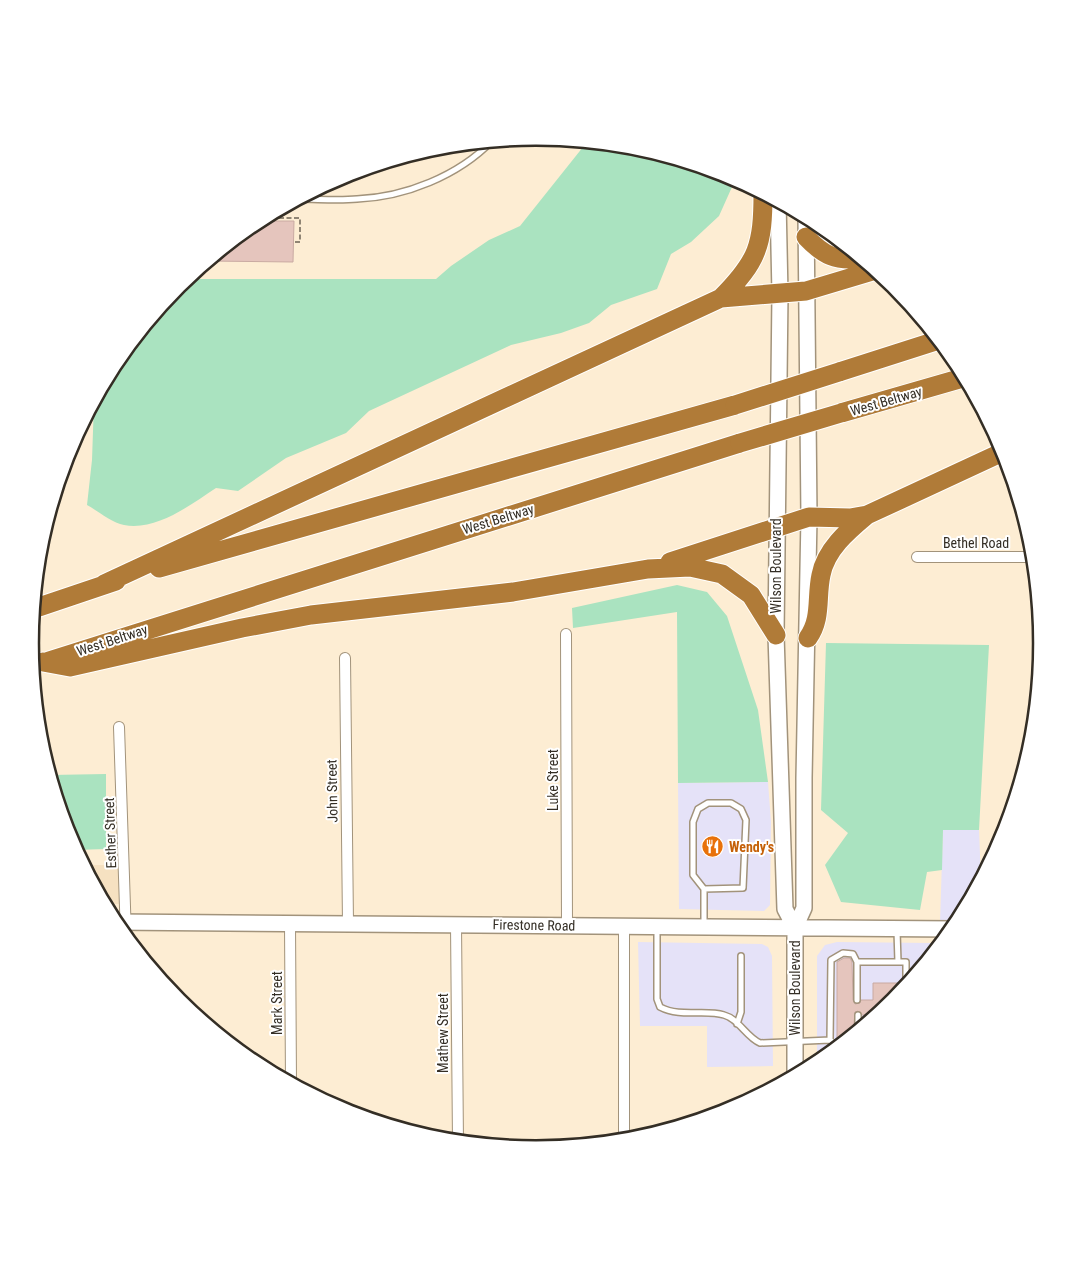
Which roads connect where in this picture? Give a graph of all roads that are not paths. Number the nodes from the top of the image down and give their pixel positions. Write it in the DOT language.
graph roads {
  1 [pos="485,149"];
  2 [pos="312,199"];
  3 [pos="763,200"];
  4 [pos="778,208"];
  5 [pos="806,226"];
  6 [pos="806,237"];
  7 [pos="851,258"];
  8 [pos="868,272"];
  9 [pos="806,291"];
  10 [pos="780,294"];
  11 [pos="721,298"];
  12 [pos="932,342"];
  13 [pos="958,380"];
  14 [pos="997,455"];
  15 [pos="867,515"];
  16 [pos="809,517"];
  17 [pos="776,527"];
  18 [pos="917,557"];
  19 [pos="1027,558"];
  20 [pos="648,569"];
  21 [pos="104,584"];
  22 [pos="40,606"];
  23 [pos="566,634"];
  24 [pos="776,635"];
  25 [pos="808,638"];
  26 [pos="345,658"];
  27 [pos="40,663"];
  28 [pos="40,664"];
  29 [pos="119,728"];
  30 [pos="704,889"];
  31 [pos="120,915"];
  32 [pos="124,922"];
  33 [pos="290,923"];
  34 [pos="348,924"];
  35 [pos="456,924"];
  36 [pos="567,926"];
  37 [pos="624,927"];
  38 [pos="657,927"];
  39 [pos="704,927"];
  40 [pos="795,928"];
  41 [pos="898,929"];
  42 [pos="944,929"];
  43 [pos="741,956"];
  44 [pos="898,962"];
  45 [pos="856,965"];
  46 [pos="906,977"];
  47 [pos="856,996"];
  48 [pos="858,1014"];
  49 [pos="737,1024"];
  50 [pos="857,1025"];
  51 [pos="830,1029"];
  52 [pos="837,1029"];
  53 [pos="830,1040"];
  54 [pos="795,1042"];
  55 [pos="833,1043"];
  56 [pos="796,1068"];
  57 [pos="291,1077"];
  58 [pos="624,1134"];
  59 [pos="458,1135"];
  1 -- 2 [label="lane"];
  3 -- 11 [label="highway"];
  4 -- 10 [label="main road, Wilson Boulevard"];
  5 -- 6 [label="main road, Wilson Boulevard"];
  6 -- 7 [label="highway"];
  6 -- 9 [label="main road, Wilson Boulevard"];
  8 -- 9 [label="highway"];
  9 -- 10 [label="highway"];
  9 -- 16 [label="main road, Wilson Boulevard"];
  10 -- 11 [label="highway"];
  10 -- 17 [label="main road, Wilson Boulevard"];
  11 -- 21 [label="highway"];
  12 -- 21 [label="highway, bridge"];
  13 -- 27 [label="highway, West Beltway, bridge"];
  14 -- 15 [label="highway"];
  15 -- 16 [label="highway"];
  15 -- 25 [label="highway"];
  16 -- 17 [label="highway"];
  16 -- 25 [label="main road, Wilson Boulevard"];
  17 -- 20 [label="highway"];
  17 -- 24 [label="main road, Wilson Boulevard"];
  18 -- 19 [label="street, Bethel Road"];
  20 -- 24 [label="highway"];
  20 -- 28 [label="highway"];
  21 -- 22 [label="highway"];
  23 -- 36 [label="street, Luke Street"];
  24 -- 40 [label="main road, Wilson Boulevard"];
  25 -- 40 [label="main road, Wilson Boulevard"];
  26 -- 34 [label="street, John Street"];
  29 -- 31 [label="street, Esther Street"];
  30 -- 30 [label="lane"];
  30 -- 39 [label="lane"];
  32 -- 33 [label="main road, Firestone Road"];
  33 -- 34 [label="main road, Firestone Road"];
  33 -- 57 [label="street, Mark Street"];
  34 -- 35 [label="main road, Firestone Road"];
  35 -- 36 [label="main road, Firestone Road"];
  35 -- 59 [label="street, Mathew Street"];
  36 -- 37 [label="main road, Firestone Road"];
  37 -- 38 [label="main road, Firestone Road"];
  37 -- 58 [label="street"];
  38 -- 39 [label="main road, Firestone Road"];
  38 -- 49 [label="lane"];
  39 -- 40 [label="main road, Firestone Road"];
  40 -- 41 [label="main road, Firestone Road"];
  40 -- 54 [label="main road, Wilson Boulevard"];
  41 -- 42 [label="main road, Firestone Road"];
  41 -- 44 [label="lane"];
  43 -- 49 [label="lane"];
  44 -- 45 [label="lane"];
  44 -- 46 [label="lane"];
  45 -- 47 [label="lane"];
  45 -- 51 [label="lane"];
  48 -- 50 [label="lane"];
  49 -- 54 [label="lane"];
  51 -- 52 [label="lane"];
  51 -- 53 [label="lane"];
  53 -- 54 [label="lane"];
  53 -- 55 [label="lane"];
  54 -- 56 [label="main road, Wilson Boulevard"];
}
